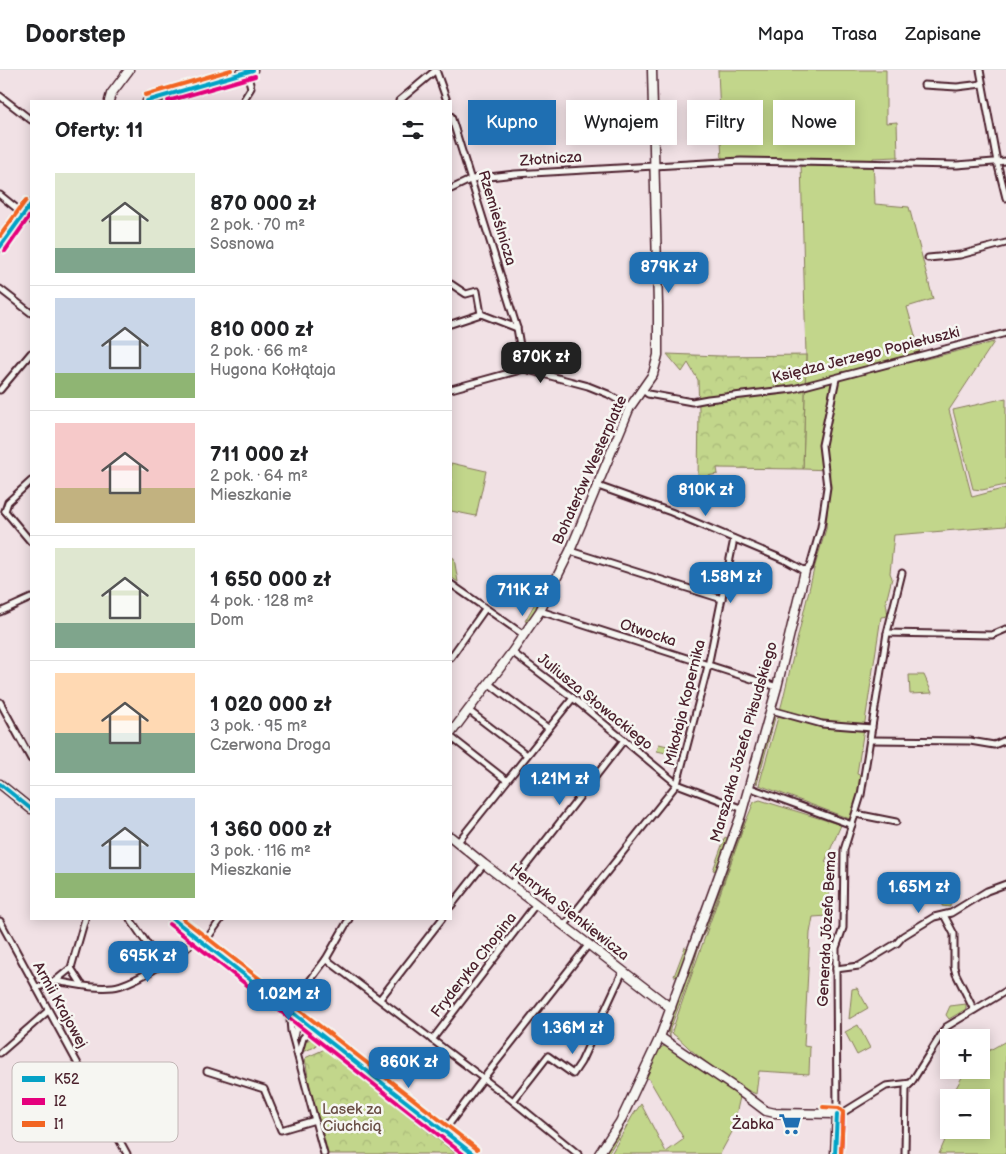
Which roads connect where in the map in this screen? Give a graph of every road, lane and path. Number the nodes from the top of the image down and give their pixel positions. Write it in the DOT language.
graph roads {
  1 [pos="129,70"];
  2 [pos="436,70"];
  3 [pos="652,70"];
  4 [pos="980,70"];
  5 [pos="250,71"];
  6 [pos="982,84"];
  7 [pos="924,85"];
  8 [pos="0,96"];
  9 [pos="109,100"];
  10 [pos="150,100"];
  11 [pos="244,100"];
  12 [pos="400,100"];
  13 [pos="446,100"];
  14 [pos="30,119"];
  15 [pos="452,119"];
  16 [pos="1006,161"];
  17 [pos="997,162"];
  18 [pos="655,166"];
  19 [pos="472,179"];
  20 [pos="452,189"];
  21 [pos="0,195"];
  22 [pos="1006,198"];
  23 [pos="30,205"];
  24 [pos="24,214"];
  25 [pos="30,219"];
  26 [pos="1006,243"];
  27 [pos="0,247"];
  28 [pos="928,258"];
  29 [pos="452,285"];
  30 [pos="0,289"];
  31 [pos="30,313"];
  32 [pos="481,314"];
  33 [pos="452,324"];
  34 [pos="517,328"];
  35 [pos="1006,334"];
  36 [pos="30,354"];
  37 [pos="524,369"];
  38 [pos="836,378"];
  39 [pos="452,389"];
  40 [pos="0,390"];
  41 [pos="643,390"];
  42 [pos="630,407"];
  43 [pos="30,482"];
  44 [pos="598,486"];
  45 [pos="3,511"];
  46 [pos="734,539"];
  47 [pos="30,541"];
  48 [pos="570,551"];
  49 [pos="805,571"];
  50 [pos="902,572"];
  51 [pos="452,585"];
  52 [pos="30,598"];
  53 [pos="722,599"];
  54 [pos="485,609"];
  55 [pos="540,611"];
  56 [pos="0,612"];
  57 [pos="1006,629"];
  58 [pos="887,633"];
  59 [pos="524,635"];
  60 [pos="512,652"];
  61 [pos="452,656"];
  62 [pos="708,666"];
  63 [pos="488,683"];
  64 [pos="777,687"];
  65 [pos="573,698"];
  66 [pos="0,702"];
  67 [pos="468,710"];
  68 [pos="771,710"];
  69 [pos="548,728"];
  70 [pos="872,728"];
  71 [pos="452,734"];
  72 [pos="452,736"];
  73 [pos="624,740"];
  74 [pos="870,740"];
  75 [pos="1006,740"];
  76 [pos="527,755"];
  77 [pos="30,757"];
  78 [pos="506,780"];
  79 [pos="0,784"];
  80 [pos="676,784"];
  81 [pos="748,787"];
  82 [pos="30,807"];
  83 [pos="744,809"];
  84 [pos="856,814"];
  85 [pos="896,822"];
  86 [pos="852,825"];
  87 [pos="455,840"];
  88 [pos="484,864"];
  89 [pos="1006,884"];
  90 [pos="511,885"];
  91 [pos="536,904"];
  92 [pos="452,905"];
  93 [pos="944,915"];
  94 [pos="85,920"];
  95 [pos="131,920"];
  96 [pos="174,920"];
  97 [pos="220,920"];
  98 [pos="348,920"];
  99 [pos="441,920"];
  100 [pos="0,921"];
  101 [pos="564,926"];
  102 [pos="196,937"];
  103 [pos="204,943"];
  104 [pos="590,944"];
  105 [pos="326,959"];
  106 [pos="161,964"];
  107 [pos="71,968"];
  108 [pos="836,969"];
  109 [pos="623,971"];
  110 [pos="55,981"];
  111 [pos="82,985"];
  112 [pos="36,988"];
  113 [pos="1006,991"];
  114 [pos="380,999"];
  115 [pos="671,1008"];
  116 [pos="289,1009"];
  117 [pos="974,1010"];
  118 [pos="48,1011"];
  119 [pos="309,1025"];
  120 [pos="660,1037"];
  121 [pos="293,1038"];
  122 [pos="432,1040"];
  123 [pos="0,1053"];
  124 [pos="298,1055"];
  125 [pos="76,1062"];
  126 [pos="207,1071"];
  127 [pos="483,1079"];
  128 [pos="911,1083"];
  129 [pos="513,1101"];
  130 [pos="837,1114"];
  131 [pos="315,1120"];
  132 [pos="444,1131"];
  133 [pos="120,1142"];
  134 [pos="127,1154"];
  135 [pos="324,1154"];
  136 [pos="473,1154"];
  137 [pos="578,1154"];
  138 [pos="599,1154"];
  139 [pos="835,1154"];
  140 [pos="905,1154"];
  1 -- 9 [label="street"];
  2 -- 12 [label="street"];
  2 -- 13 [label="street"];
  3 -- 18 [label="street, Bohaterów Westerplatte"];
  4 -- 6 [label="street"];
  5 -- 10 [label="street"];
  5 -- 11 [label="street"];
  6 -- 7 [label="street"];
  6 -- 17 [label="street"];
  8 -- 14 [label="street"];
  15 -- 19 [label="street, Rzemieślnicza"];
  16 -- 17 [label="street, Złotnicza"];
  17 -- 18 [label="street, Złotnicza"];
  17 -- 22 [label="street"];
  18 -- 19 [label="street, Złotnicza"];
  18 -- 41 [label="street, Bohaterów Westerplatte"];
  19 -- 20 [label="street, Złotnicza"];
  19 -- 34 [label="street, Rzemieślnicza"];
  21 -- 24 [label="street"];
  23 -- 24 [label="street"];
  24 -- 25 [label="street"];
  24 -- 27 [label="street"];
  26 -- 28 [label="street"];
  29 -- 32 [label="street"];
  30 -- 31 [label="street"];
  32 -- 33 [label="street"];
  32 -- 34 [label="street"];
  34 -- 37 [label="street, Rzemieślnicza"];
  35 -- 38 [label="street, Księdza Jerzego Popiełuszki"];
  36 -- 40 [label="street"];
  37 -- 39 [label="street"];
  37 -- 42 [label="street"];
  38 -- 41 [label="street, Księdza Jerzego Popiełuszki"];
  38 -- 49 [label="street, Marszałka Józefa Piłsudskiego"];
  41 -- 42 [label="street, Bohaterów Westerplatte"];
  42 -- 44 [label="street, Bohaterów Westerplatte"];
  43 -- 45 [label="street"];
  44 -- 46 [label="street"];
  44 -- 48 [label="street, Bohaterów Westerplatte"];
  45 -- 47 [label="street"];
  46 -- 49 [label="street"];
  46 -- 53 [label="street, Mikołaja Kopernika"];
  48 -- 53 [label="street"];
  48 -- 55 [label="street, Bohaterów Westerplatte"];
  49 -- 64 [label="street, Marszałka Józefa Piłsudskiego"];
  50 -- 58 [label="street, Generała Józefa Bema"];
  51 -- 54 [label="street"];
  52 -- 56 [label="street"];
  53 -- 62 [label="street, Mikołaja Kopernika"];
  54 -- 59 [label="street"];
  54 -- 61 [label="street"];
  55 -- 59 [label="street, Bohaterów Westerplatte"];
  55 -- 62 [label="street, Otwocka"];
  57 -- 58 [label="street"];
  58 -- 70 [label="street, Generała Józefa Bema"];
  59 -- 60 [label="street"];
  60 -- 63 [label="street"];
  60 -- 65 [label="street, Juliusza Słowackiego"];
  62 -- 64 [label="street, Otwocka"];
  62 -- 80 [label="street, Mikołaja Kopernika"];
  63 -- 67 [label="street"];
  63 -- 69 [label="street"];
  64 -- 68 [label="street, Marszałka Józefa Piłsudskiego"];
  65 -- 69 [label="street"];
  65 -- 73 [label="street, Juliusza Słowackiego"];
  66 -- 77 [label="street"];
  67 -- 71 [label="street"];
  67 -- 76 [label="street"];
  68 -- 70 [label="street"];
  68 -- 81 [label="street, Marszałka Józefa Piłsudskiego"];
  69 -- 76 [label="street"];
  70 -- 74 [label="street, Generała Józefa Bema"];
  72 -- 78 [label="street"];
  73 -- 80 [label="street, Juliusza Słowackiego"];
  73 -- 90 [label="street"];
  74 -- 75 [label="street"];
  74 -- 84 [label="street, Generała Józefa Bema"];
  76 -- 78 [label="street"];
  78 -- 87 [label="street"];
  79 -- 82 [label="street"];
  80 -- 83 [label="street, Juliusza Słowackiego"];
  80 -- 101 [label="street, Mikołaja Kopernika"];
  81 -- 83 [label="street, Marszałka Józefa Piłsudskiego"];
  81 -- 86 [label="street"];
  83 -- 115 [label="street, Marszałka Józefa Piłsudskiego"];
  84 -- 85 [label="street"];
  84 -- 86 [label="street, Generała Józefa Bema"];
  86 -- 108 [label="street, Generała Józefa Bema"];
  87 -- 88 [label="street, Henryka Sienkiewicza"];
  88 -- 90 [label="street, Henryka Sienkiewicza"];
  88 -- 92 [label="street"];
  89 -- 93 [label="street"];
  90 -- 91 [label="street, Henryka Sienkiewicza"];
  91 -- 101 [label="street, Henryka Sienkiewicza"];
  91 -- 122 [label="street, Fryderyka Chopina"];
  93 -- 108 [label="street"];
  93 -- 117 [label="street"];
  94 -- 107 [label="street"];
  95 -- 106 [label="street"];
  96 -- 102 [label="street"];
  97 -- 103 [label="street"];
  98 -- 105 [label="street"];
  99 -- 114 [label="street"];
  100 -- 112 [label="street, Armii Krajowej"];
  101 -- 104 [label="street, Henryka Sienkiewicza"];
  102 -- 103 [label="street"];
  102 -- 106 [label="street"];
  103 -- 116 [label="street"];
  104 -- 109 [label="street, Henryka Sienkiewicza"];
  104 -- 127 [label="street"];
  105 -- 114 [label="street"];
  105 -- 116 [label="street"];
  106 -- 111 [label="street"];
  107 -- 110 [label="street"];
  107 -- 111 [label="street"];
  108 -- 130 [label="street, Generała Józefa Bema"];
  109 -- 115 [label="street, Henryka Sienkiewicza"];
  109 -- 129 [label="street"];
  110 -- 111 [label="street"];
  110 -- 112 [label="street"];
  112 -- 118 [label="street, Armii Krajowej"];
  113 -- 117 [label="street"];
  114 -- 122 [label="street"];
  115 -- 120 [label="street, Marszałka Józefa Piłsudskiego"];
  116 -- 119 [label="street"];
  116 -- 121 [label="street"];
  117 -- 128 [label="street"];
  118 -- 123 [label="street"];
  118 -- 125 [label="street, Armii Krajowej"];
  119 -- 121 [label="street"];
  119 -- 124 [label="street"];
  119 -- 132 [label="street"];
  120 -- 130 [label="street"];
  120 -- 138 [label="street, Marszałka Józefa Piłsudskiego"];
  121 -- 124 [label="street"];
  122 -- 127 [label="street"];
  124 -- 131 [label="street"];
  126 -- 131 [label="street"];
  127 -- 129 [label="street"];
  127 -- 132 [label="street"];
  128 -- 130 [label="street"];
  128 -- 140 [label="street"];
  129 -- 137 [label="street"];
  130 -- 139 [label="street, Generała Józefa Bema"];
  131 -- 135 [label="street"];
  132 -- 136 [label="street"];
  133 -- 134 [label="street, Armii Krajowej"];
}
